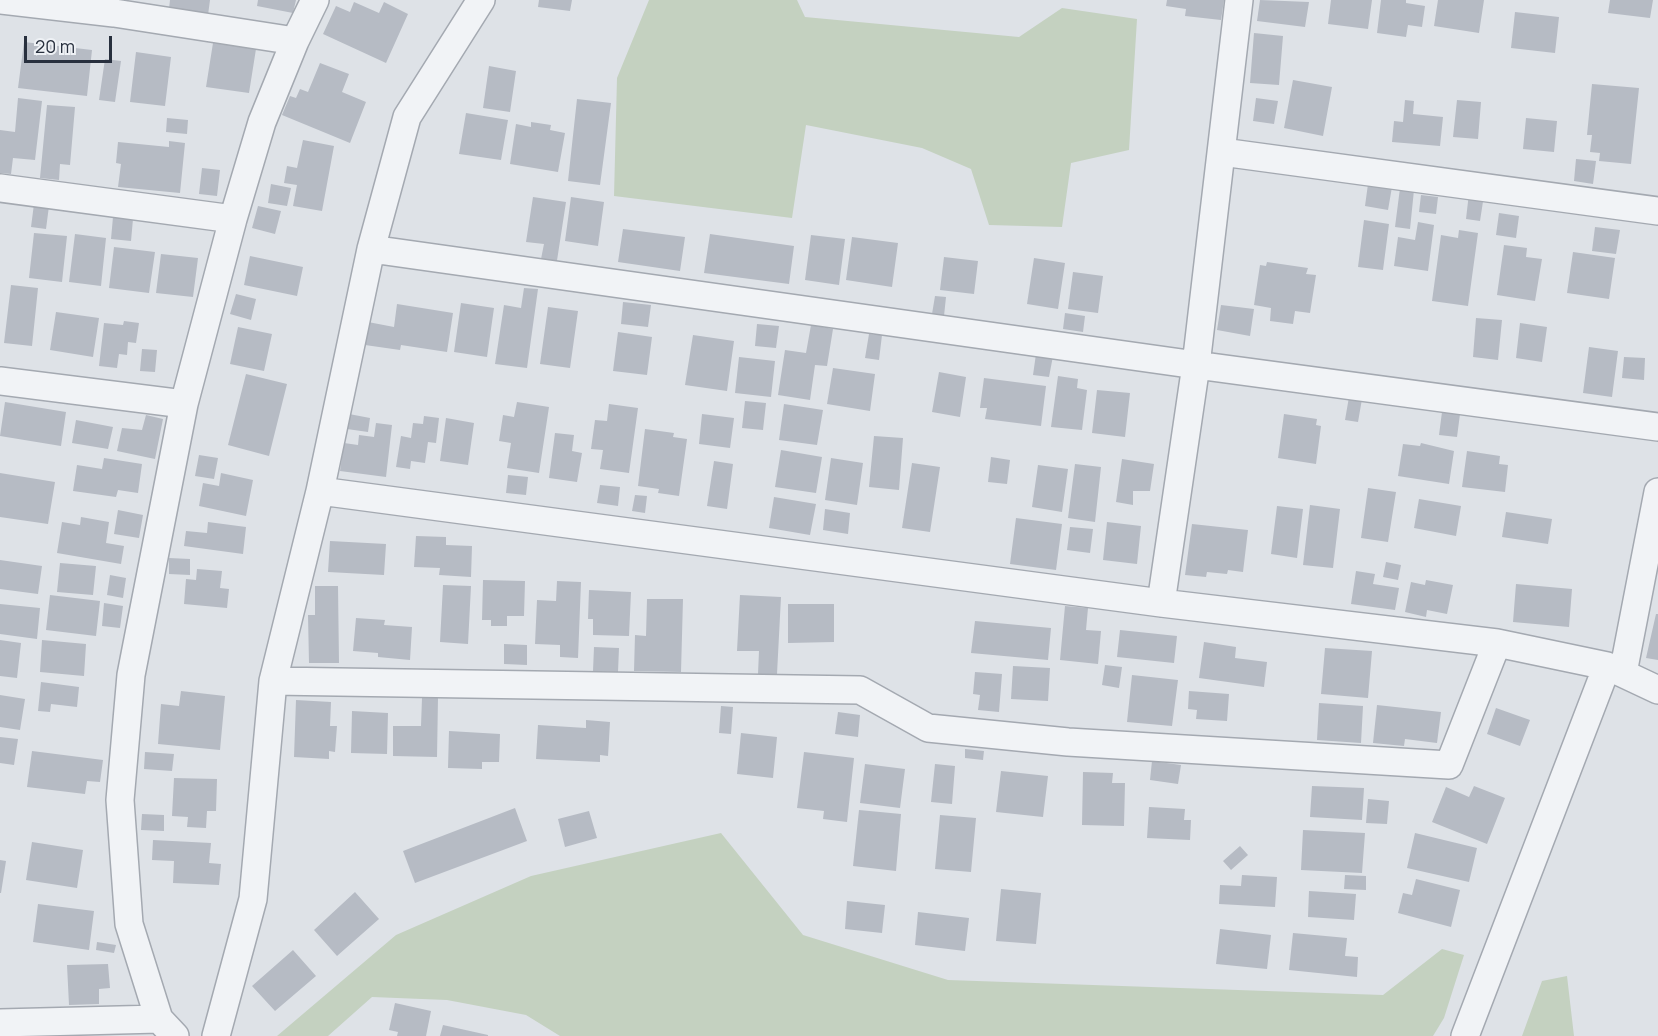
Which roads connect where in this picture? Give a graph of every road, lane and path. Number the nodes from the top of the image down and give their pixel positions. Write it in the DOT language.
graph roads {
  1 [pos="0,0"];
  2 [pos="315,0"];
  3 [pos="481,0"];
  4 [pos="1239,0"];
  5 [pos="115,7"];
  6 [pos="295,41"];
  7 [pos="1222,152"];
  8 [pos="0,188"];
  9 [pos="1658,211"];
  10 [pos="233,219"];
  11 [pos="371,249"];
  12 [pos="1196,365"];
  13 [pos="0,381"];
  14 [pos="184,404"];
  15 [pos="1658,427"];
  16 [pos="320,491"];
  17 [pos="1658,492"];
  18 [pos="1161,603"];
  19 [pos="1497,643"];
  20 [pos="1615,670"];
  21 [pos="273,681"];
  22 [pos="1658,690"];
  23 [pos="0,1023"];
  24 [pos="167,1027"];
  25 [pos="28,1029"];
  26 [pos="216,1036"];
  27 [pos="1465,1036"];
  1 -- 5 [label="street"];
  2 -- 6 [label="street"];
  3 -- 11 [label="street"];
  4 -- 7 [label="street"];
  5 -- 6 [label="street"];
  6 -- 10 [label="street"];
  7 -- 9 [label="street"];
  7 -- 12 [label="street"];
  8 -- 10 [label="street"];
  10 -- 14 [label="street"];
  11 -- 12 [label="street"];
  11 -- 16 [label="street"];
  12 -- 15 [label="street"];
  12 -- 18 [label="street"];
  13 -- 14 [label="street"];
  14 -- 24 [label="street"];
  16 -- 18 [label="street"];
  16 -- 21 [label="street"];
  17 -- 20 [label="street"];
  18 -- 19 [label="street"];
  19 -- 20 [label="street"];
  19 -- 21 [label="street"];
  20 -- 22 [label="street"];
  20 -- 27 [label="street"];
  21 -- 26 [label="street"];
  23 -- 25 [label="street"];
  24 -- 25 [label="street"];
}
